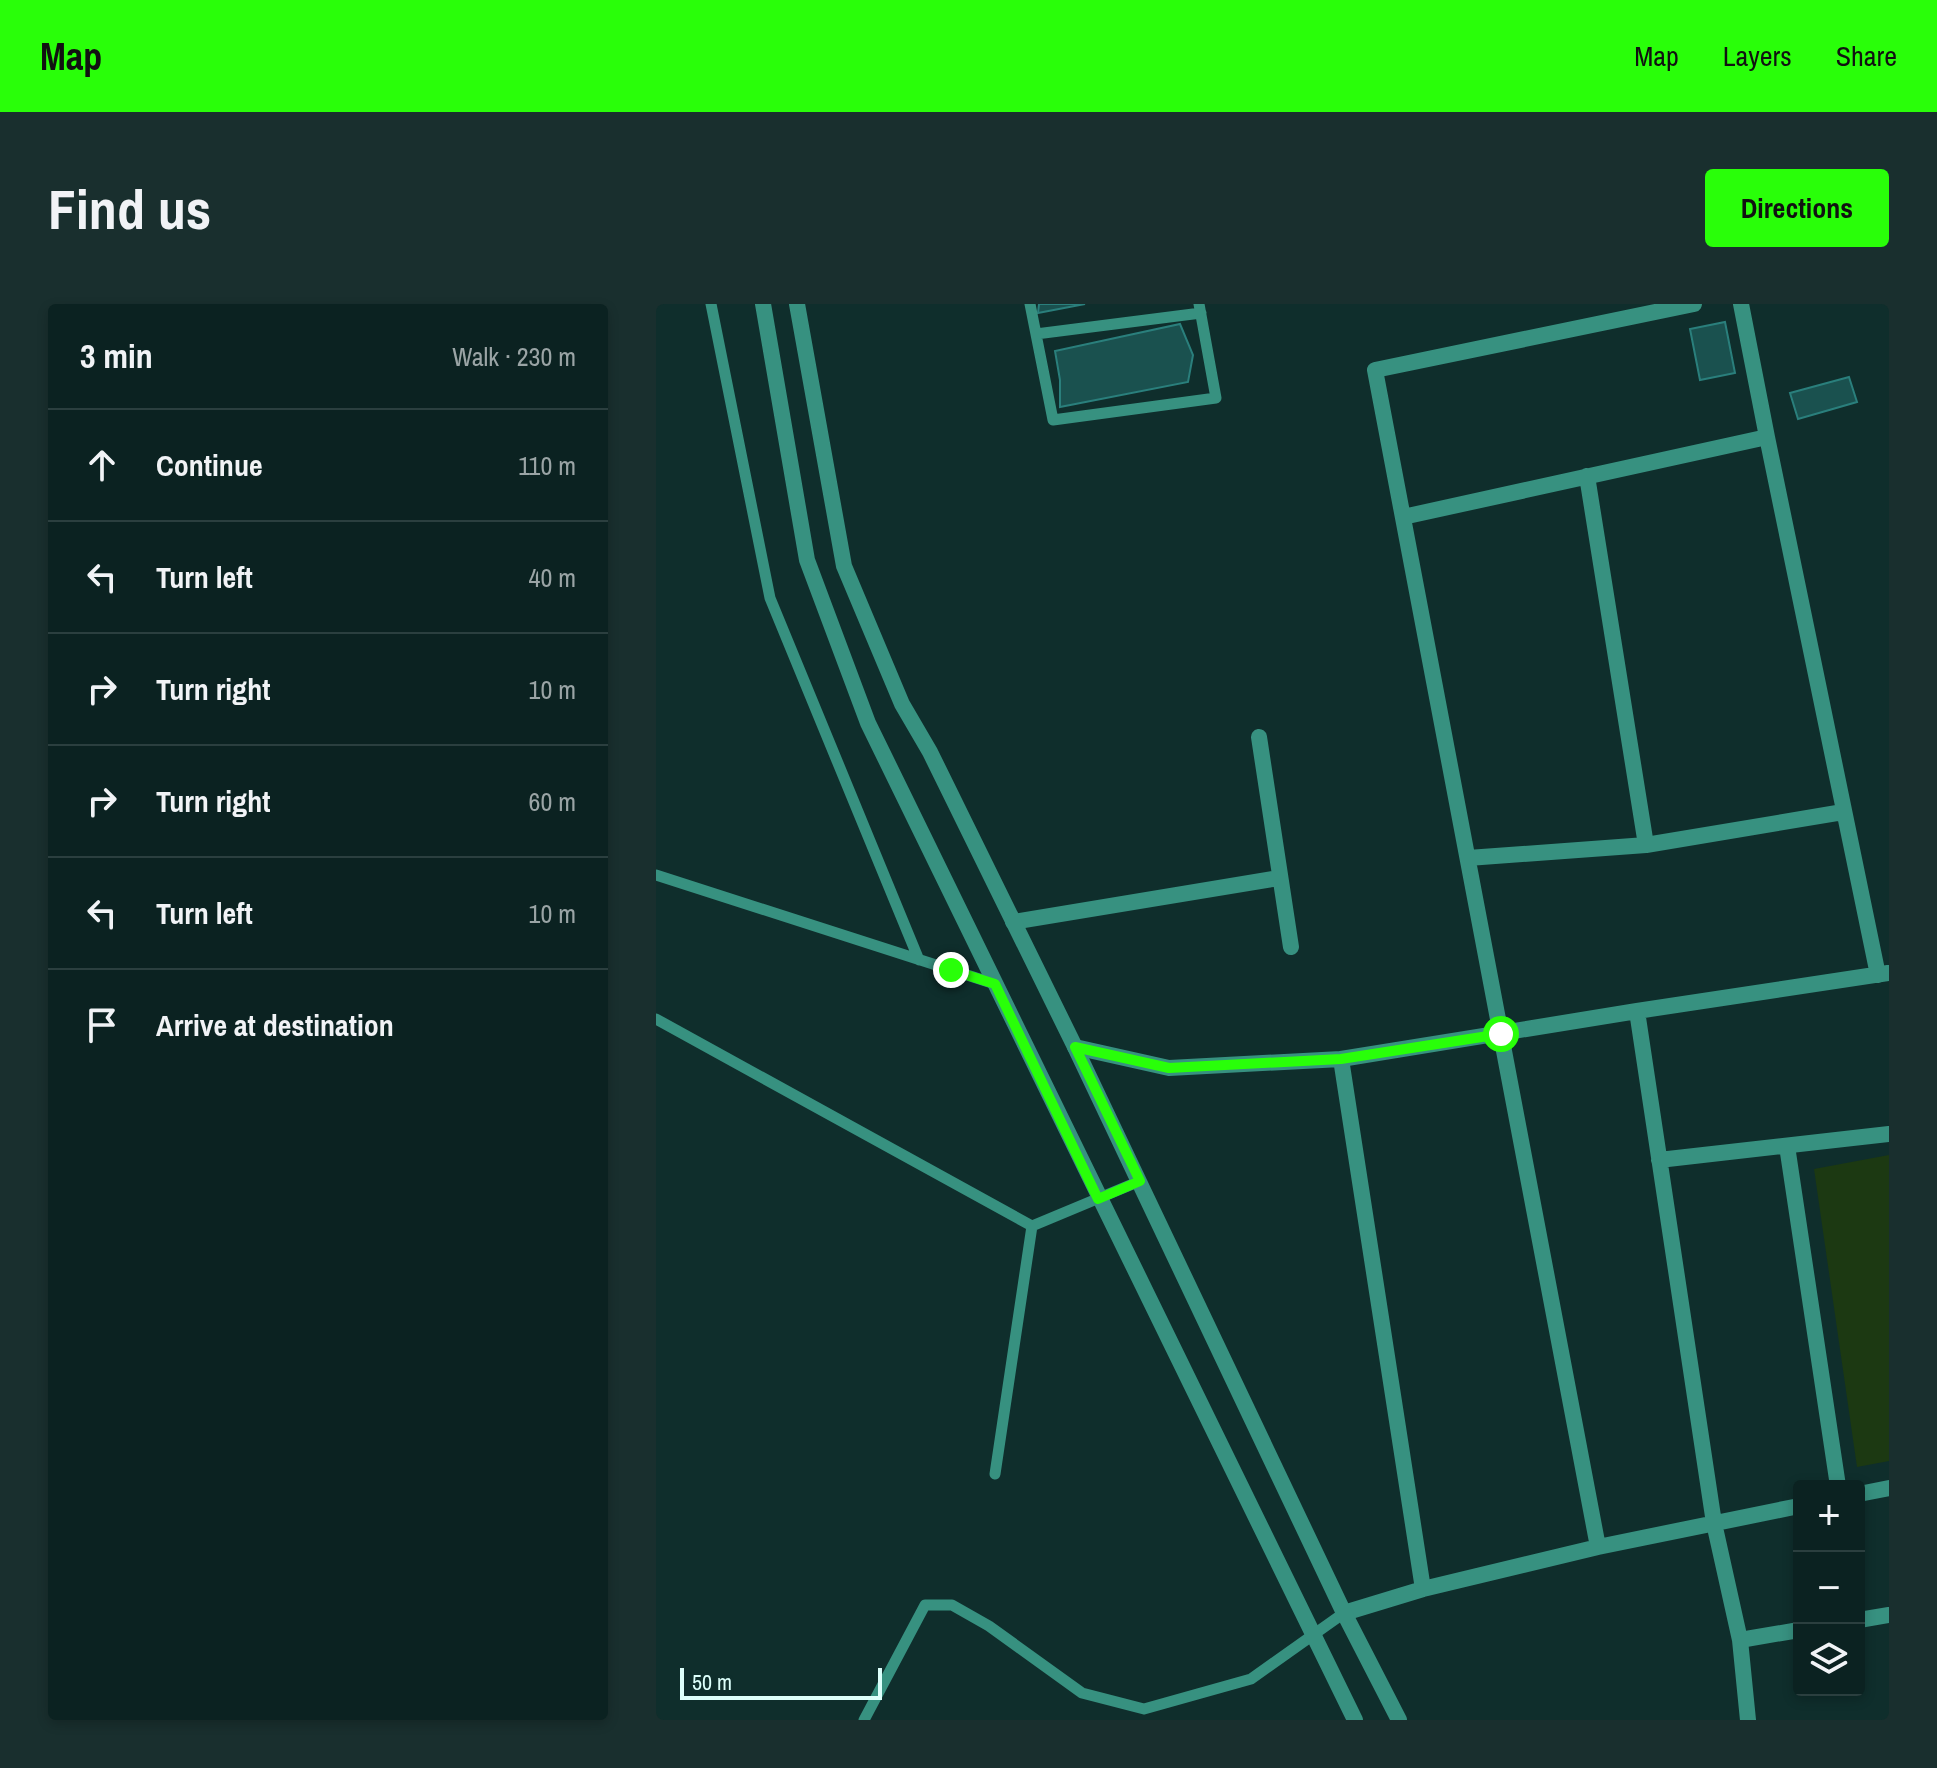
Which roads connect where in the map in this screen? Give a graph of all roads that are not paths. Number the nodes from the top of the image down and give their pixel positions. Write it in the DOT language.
graph roads {
  1 [pos="711,304"];
  2 [pos="763,304"];
  3 [pos="797,304"];
  4 [pos="1030,304"];
  5 [pos="1694,304"];
  6 [pos="1741,304"];
  7 [pos="1200,308"];
  8 [pos="1036,334"];
  9 [pos="1767,437"];
  10 [pos="1587,476"];
  11 [pos="1403,517"];
  12 [pos="1259,737"];
  13 [pos="1843,812"];
  14 [pos="1646,845"];
  15 [pos="1468,858"];
  16 [pos="656,875"];
  17 [pos="1279,878"];
  18 [pos="1013,922"];
  19 [pos="1291,947"];
  20 [pos="919,960"];
  21 [pos="1884,974"];
  22 [pos="995,984"];
  23 [pos="1637,1011"];
  24 [pos="656,1019"];
  25 [pos="1501,1034"];
  26 [pos="1075,1047"];
  27 [pos="1341,1059"];
  28 [pos="1889,1134"];
  29 [pos="1787,1146"];
  30 [pos="1659,1160"];
  31 [pos="1140,1181"];
  32 [pos="1098,1199"];
  33 [pos="1032,1226"];
  34 [pos="995,1474"];
  35 [pos="1837,1480"];
  36 [pos="1889,1488"];
  37 [pos="1865,1493"];
  38 [pos="1793,1507"];
  39 [pos="1714,1523"];
  40 [pos="1598,1547"];
  41 [pos="1423,1589"];
  42 [pos="1344,1613"];
  43 [pos="1889,1615"];
  44 [pos="1865,1619"];
  45 [pos="1793,1631"];
  46 [pos="1314,1634"];
  47 [pos="1740,1640"];
  48 [pos="864,1720"];
  49 [pos="1355,1720"];
  50 [pos="1399,1720"];
  51 [pos="1748,1720"];
  1 -- 20 [label="lane"];
  2 -- 22 [label="street"];
  3 -- 18 [label="street"];
  4 -- 8 [label="lane"];
  5 -- 11 [label="street"];
  6 -- 9 [label="street"];
  7 -- 8 [label="lane"];
  7 -- 8 [label="lane"];
  9 -- 10 [label="street"];
  9 -- 13 [label="street"];
  10 -- 11 [label="street"];
  10 -- 14 [label="street"];
  11 -- 15 [label="street"];
  12 -- 17 [label="street"];
  13 -- 14 [label="street"];
  13 -- 21 [label="street"];
  14 -- 15 [label="street"];
  15 -- 25 [label="street"];
  16 -- 20 [label="lane"];
  17 -- 18 [label="street"];
  17 -- 19 [label="street"];
  18 -- 26 [label="street"];
  20 -- 22 [label="lane"];
  21 -- 23 [label="street"];
  22 -- 32 [label="street"];
  23 -- 25 [label="street"];
  23 -- 30 [label="street"];
  24 -- 33 [label="lane"];
  25 -- 27 [label="street"];
  25 -- 40 [label="street"];
  26 -- 27 [label="street"];
  26 -- 31 [label="street"];
  27 -- 41 [label="street"];
  28 -- 29 [label="street"];
  29 -- 30 [label="street"];
  29 -- 35 [label="street"];
  30 -- 39 [label="street"];
  31 -- 32 [label="lane"];
  31 -- 42 [label="street"];
  32 -- 33 [label="lane"];
  32 -- 46 [label="street"];
  33 -- 34 [label="lane"];
  36 -- 37 [label="street"];
  38 -- 39 [label="street"];
  39 -- 40 [label="street"];
  39 -- 47 [label="street"];
  40 -- 41 [label="street"];
  41 -- 42 [label="street"];
  42 -- 46 [label="lane"];
  42 -- 50 [label="street"];
  43 -- 44 [label="street"];
  45 -- 47 [label="street"];
  46 -- 48 [label="lane"];
  46 -- 49 [label="street"];
  47 -- 51 [label="street"];
}
